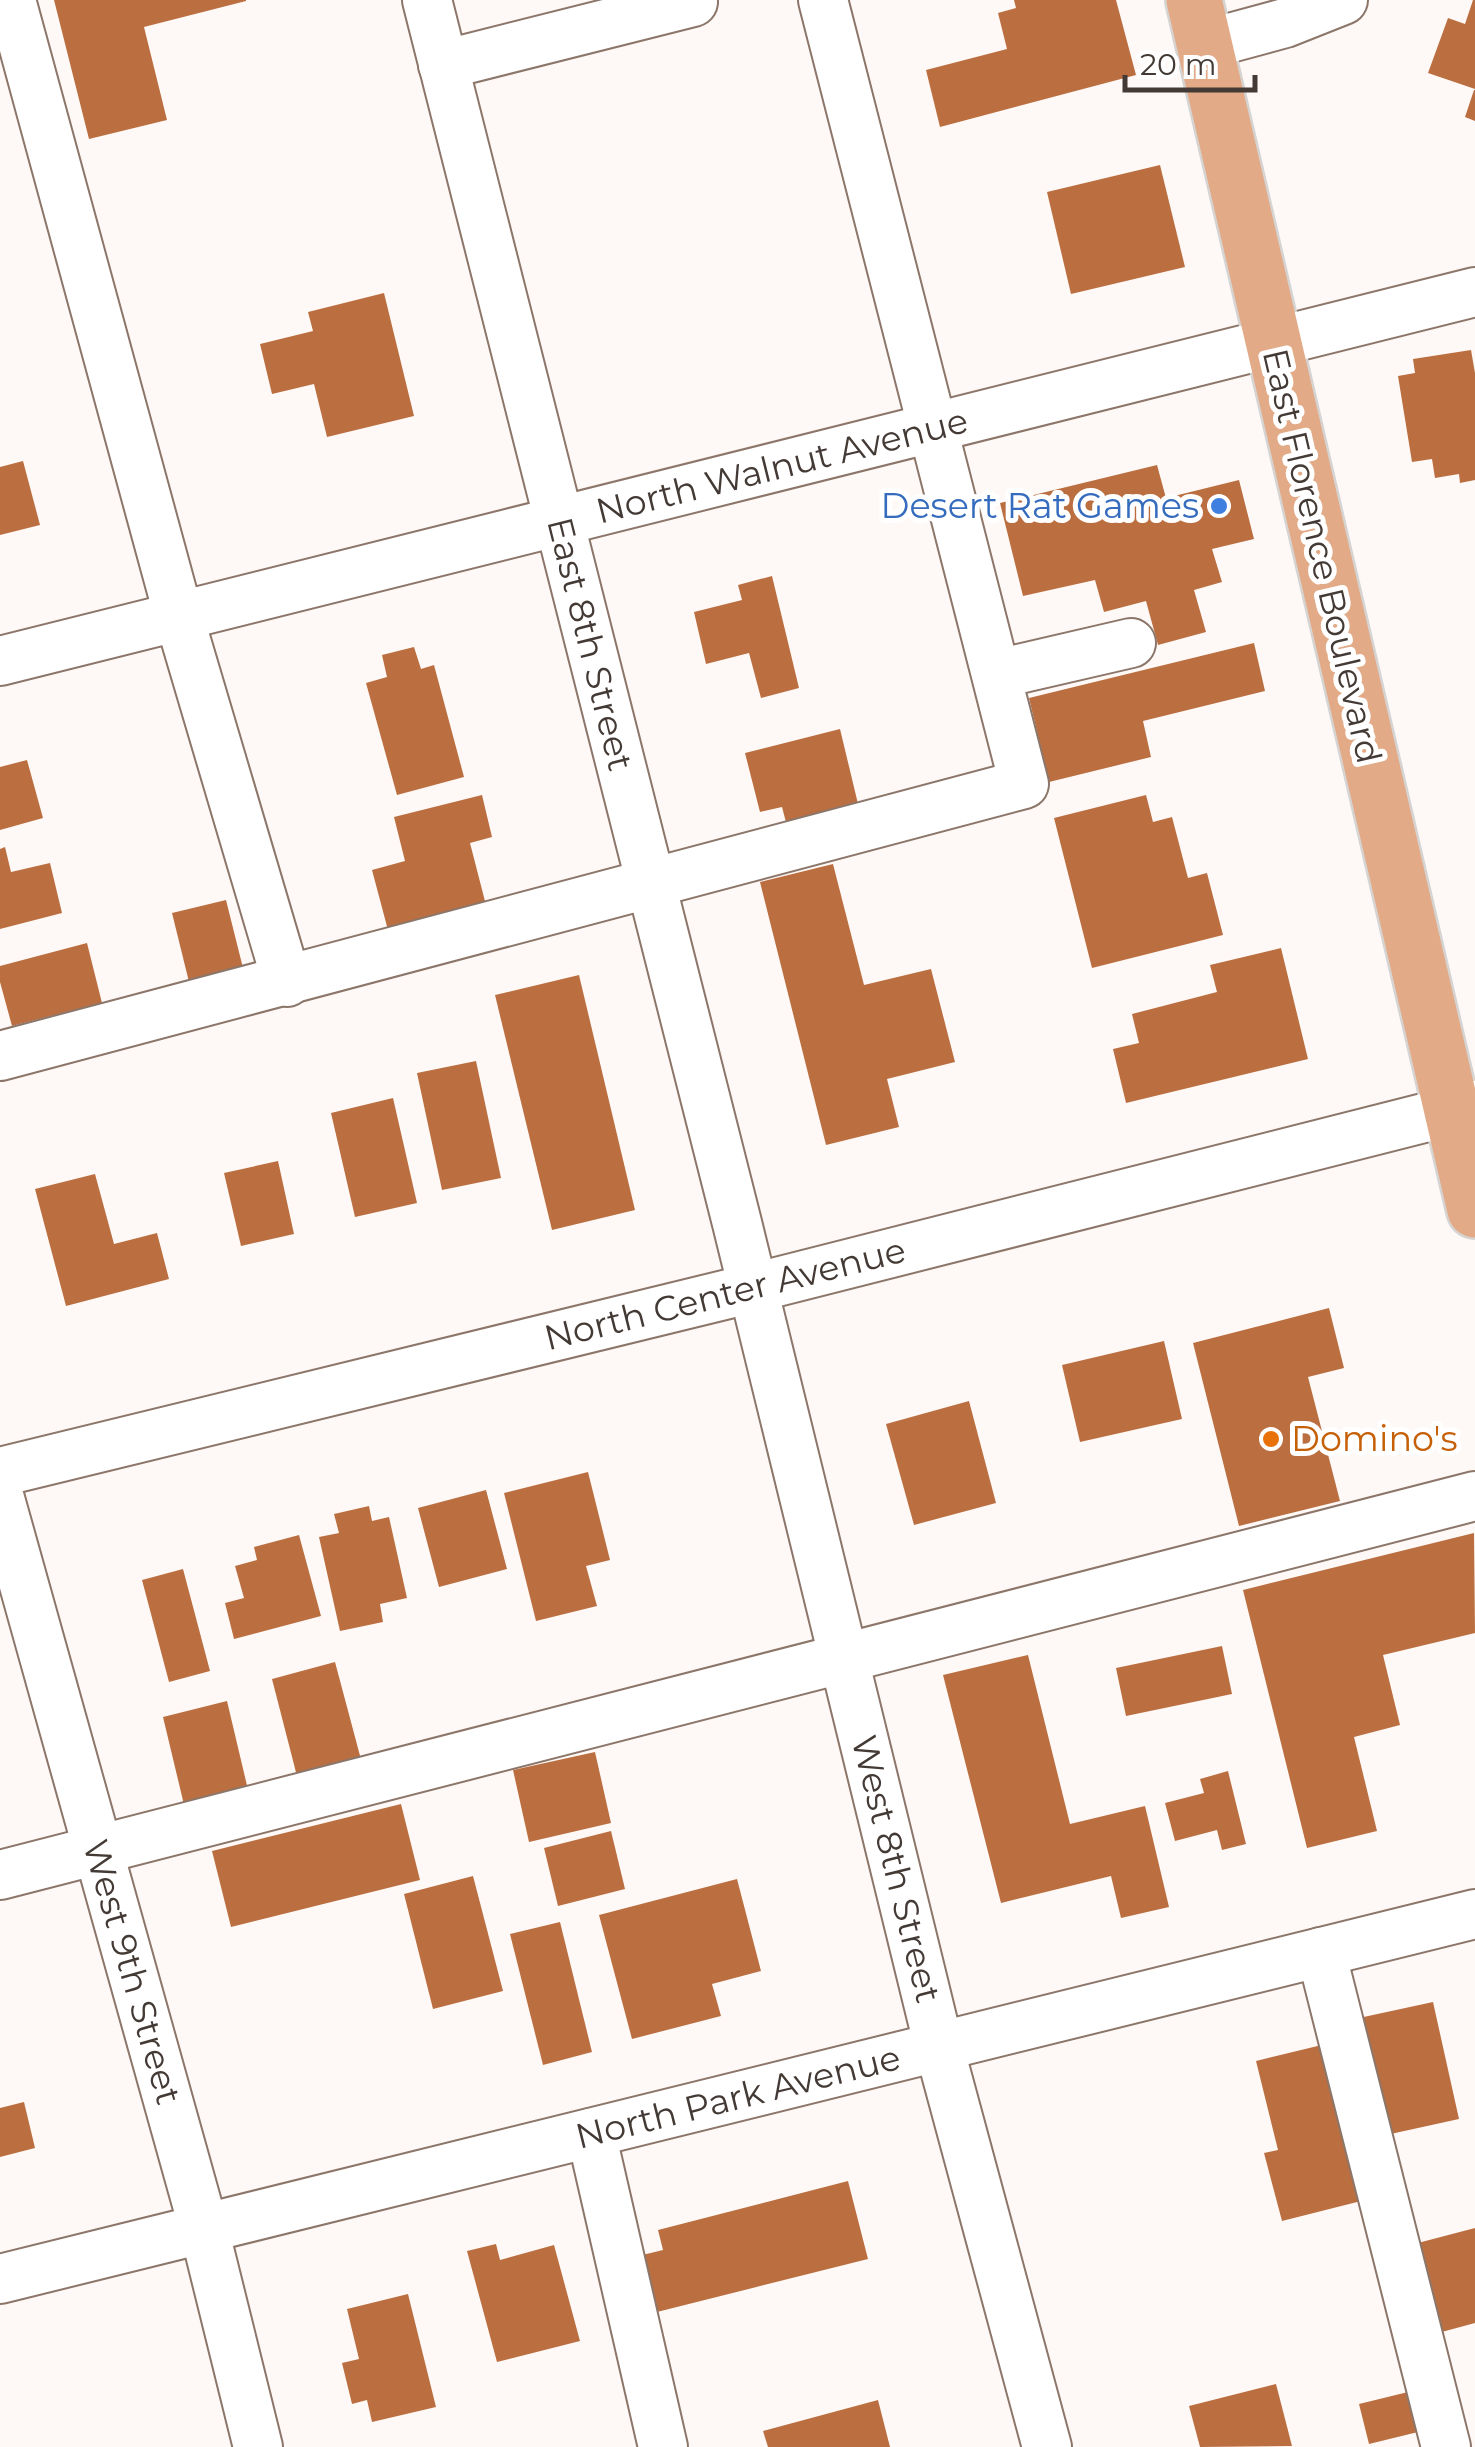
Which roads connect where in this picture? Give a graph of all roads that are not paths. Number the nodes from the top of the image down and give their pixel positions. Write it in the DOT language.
graph roads {
  1 [pos="11,0"];
  2 [pos="427,0"];
  3 [pos="823,0"];
  4 [pos="1343,0"];
  5 [pos="693,2"];
  6 [pos="1199,22"];
  7 [pos="443,64"];
  8 [pos="1475,292"];
  9 [pos="1273,343"];
  10 [pos="935,428"];
  11 [pos="558,522"];
  12 [pos="179,617"];
  13 [pos="1130,643"];
  14 [pos="0,662"];
  15 [pos="997,674"];
  16 [pos="650,884"];
  17 [pos="286,982"];
  18 [pos="0,1056"];
  19 [pos="1462,1108"];
  20 [pos="1475,1210"];
  21 [pos="753,1288"];
  22 [pos="0,1472"];
  23 [pos="1475,1496"];
  24 [pos="0,1498"];
  25 [pos="844,1659"];
  26 [pos="98,1850"];
  27 [pos="0,1875"];
  28 [pos="1475,1916"];
  29 [pos="1320,1952"];
  30 [pos="940,2047"];
  31 [pos="591,2133"];
  32 [pos="204,2229"];
  33 [pos="0,2279"];
  34 [pos="258,2447"];
  35 [pos="664,2447"];
  36 [pos="1047,2447"];
  37 [pos="1446,2447"];
  1 -- 12 [label="street"];
  2 -- 7 [label="street, East 8th Street"];
  3 -- 10 [label="street"];
  4 -- 6 [label="street"];
  5 -- 7 [label="street"];
  6 -- 9 [label="main road, East Florence Boulevard"];
  7 -- 11 [label="street, East 8th Street"];
  8 -- 9 [label="street, North Walnut Avenue"];
  9 -- 10 [label="street, North Walnut Avenue"];
  9 -- 19 [label="main road, East Florence Boulevard"];
  10 -- 11 [label="street, North Walnut Avenue"];
  10 -- 15 [label="street"];
  11 -- 12 [label="street, North Walnut Avenue"];
  11 -- 16 [label="street, East 8th Street"];
  12 -- 14 [label="street, North Walnut Avenue"];
  12 -- 17 [label="street"];
  13 -- 15 [label="street"];
  15 -- 16 [label="street"];
  16 -- 17 [label="street"];
  16 -- 21 [label="street, East 8th Street"];
  17 -- 18 [label="street"];
  19 -- 20 [label="main road, East Florence Boulevard"];
  19 -- 21 [label="street, North Center Avenue"];
  21 -- 22 [label="street, North Center Avenue"];
  21 -- 25 [label="street, West 8th Street"];
  23 -- 25 [label="street"];
  24 -- 26 [label="street, West 9th Street"];
  25 -- 26 [label="street"];
  25 -- 30 [label="street, West 8th Street"];
  26 -- 27 [label="street"];
  26 -- 32 [label="street, West 9th Street"];
  28 -- 29 [label="street, North Park Avenue"];
  29 -- 30 [label="street, North Park Avenue"];
  29 -- 37 [label="street"];
  30 -- 31 [label="street, North Park Avenue"];
  30 -- 36 [label="street, West 8th Street"];
  31 -- 32 [label="street, North Park Avenue"];
  31 -- 35 [label="street"];
  32 -- 33 [label="street, North Park Avenue"];
  32 -- 34 [label="street, West 9th Street"];
}
